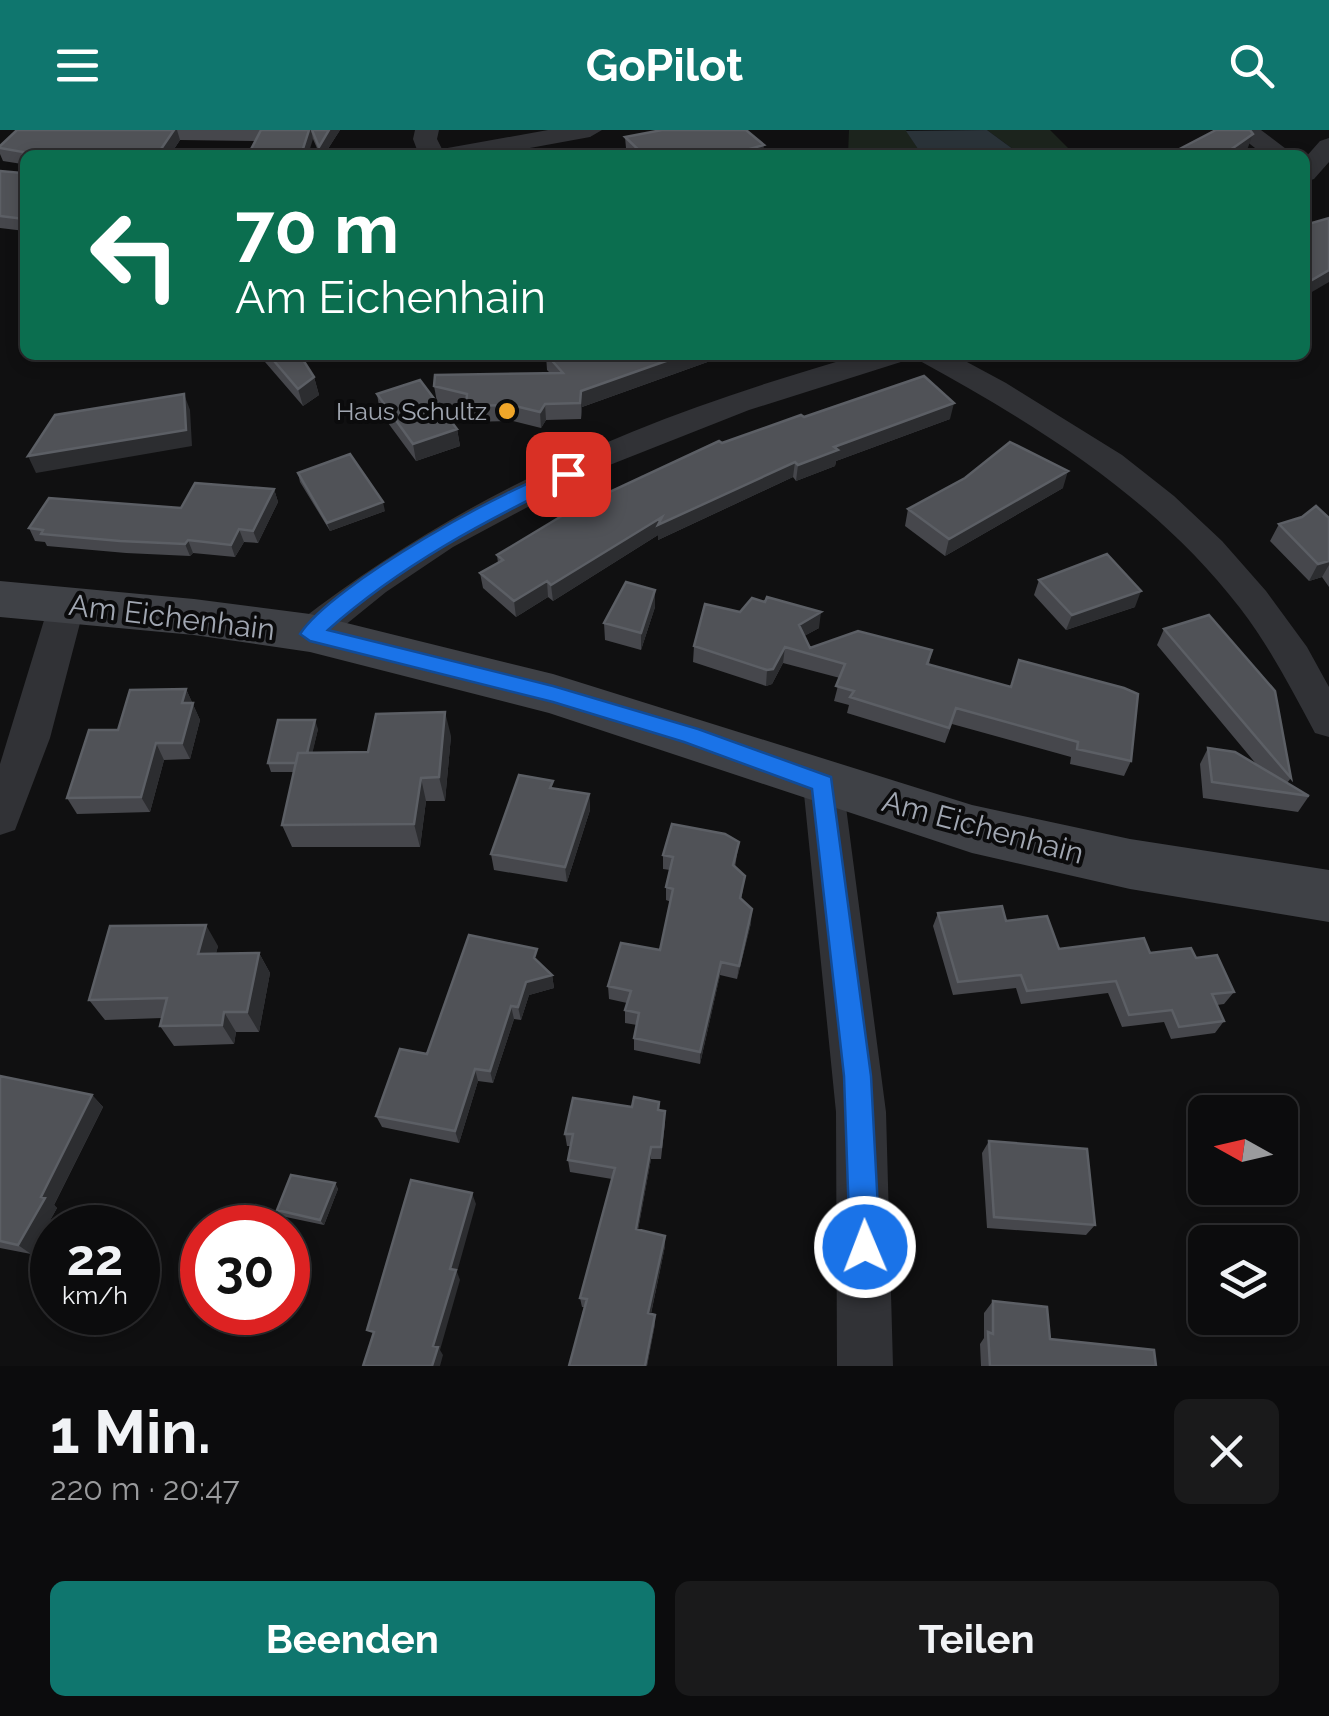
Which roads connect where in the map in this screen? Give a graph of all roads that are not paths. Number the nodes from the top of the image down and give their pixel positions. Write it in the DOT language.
graph roads {
  1 [pos="590,130"];
  2 [pos="1244,130"];
  3 [pos="1329,146"];
  4 [pos="476,150"];
  5 [pos="1274,150"];
  6 [pos="1311,176"];
  7 [pos="875,360"];
  8 [pos="940,360"];
  9 [pos="0,599"];
  10 [pos="66,604"];
  11 [pos="310,634"];
  12 [pos="1329,722"];
  13 [pos="823,784"];
  14 [pos="0,818"];
  15 [pos="1329,896"];
  16 [pos="865,1366"];
  1 -- 4 [label="street"];
  2 -- 5 [label="street"];
  3 -- 6 [label="street"];
  7 -- 11 [label="street"];
  8 -- 12 [label="street"];
  9 -- 10 [label="street, Am Eichenhain"];
  10 -- 11 [label="street, Am Eichenhain"];
  10 -- 14 [label="street"];
  11 -- 13 [label="street, Am Eichenhain"];
  13 -- 15 [label="street, Am Eichenhain"];
  13 -- 16 [label="street"];
}
